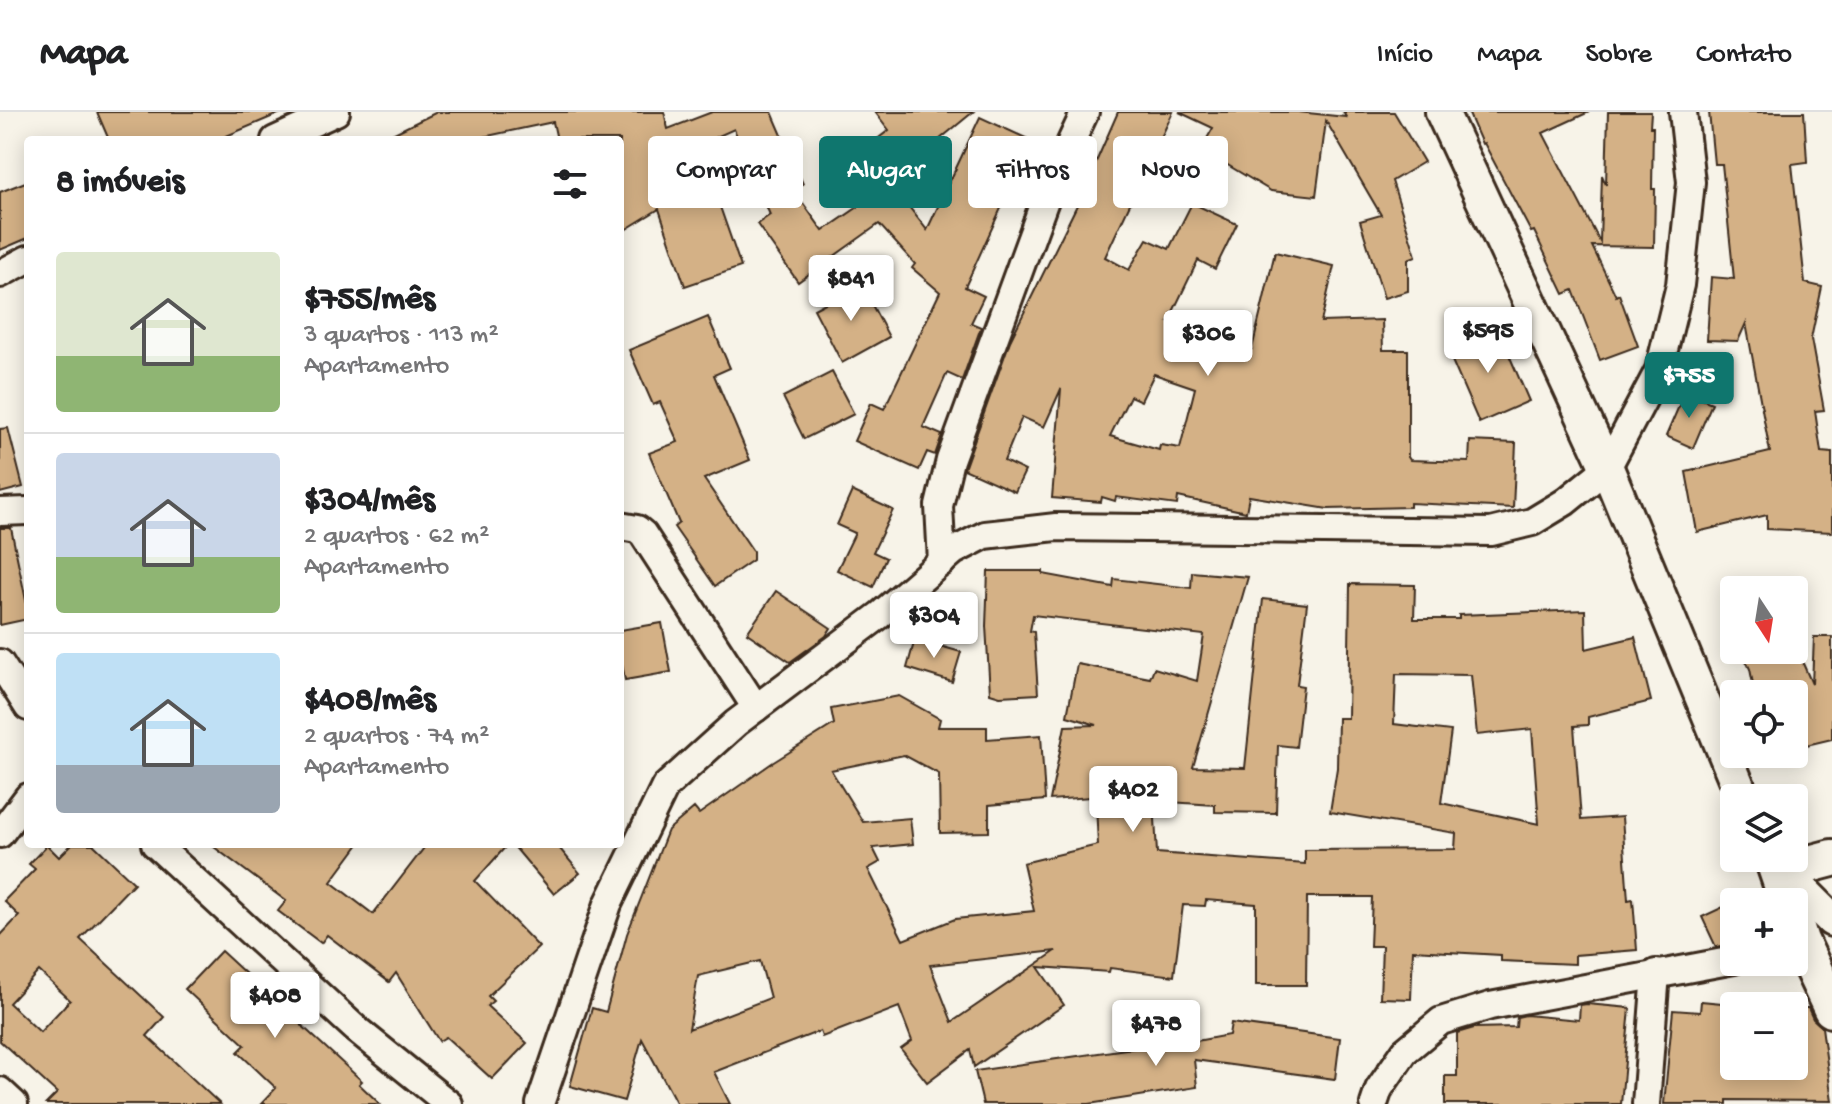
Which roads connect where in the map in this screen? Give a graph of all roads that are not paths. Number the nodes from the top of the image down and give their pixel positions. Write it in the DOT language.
graph roads {
  1 [pos="336,112"];
  2 [pos="1085,112"];
  3 [pos="1442,112"];
  4 [pos="1683,112"];
  5 [pos="284,136"];
  6 [pos="24,261"];
  7 [pos="0,274"];
  8 [pos="1607,468"];
  9 [pos="24,511"];
  10 [pos="0,512"];
  11 [pos="624,527"];
  12 [pos="942,562"];
  13 [pos="0,663"];
  14 [pos="24,701"];
  15 [pos="756,708"];
  16 [pos="1737,784"];
  17 [pos="24,802"];
  18 [pos="0,834"];
  19 [pos="159,848"];
  20 [pos="1808,872"];
  21 [pos="1832,920"];
  22 [pos="1808,960"];
  23 [pos="1720,962"];
  24 [pos="1656,973"];
  25 [pos="1832,1009"];
  26 [pos="0,1091"];
  27 [pos="14,1104"];
  28 [pos="449,1104"];
  29 [pos="540,1104"];
  30 [pos="1374,1104"];
  31 [pos="1646,1104"];
  1 -- 5 [label="street"];
  2 -- 12 [label="street"];
  3 -- 8 [label="street"];
  4 -- 8 [label="street"];
  6 -- 7 [label="street"];
  8 -- 12 [label="street"];
  8 -- 16 [label="street"];
  9 -- 10 [label="street"];
  11 -- 15 [label="street"];
  12 -- 15 [label="street"];
  13 -- 14 [label="street"];
  15 -- 29 [label="street"];
  17 -- 18 [label="street"];
  19 -- 28 [label="street"];
  20 -- 21 [label="street"];
  22 -- 25 [label="main road"];
  23 -- 24 [label="street"];
  24 -- 30 [label="street"];
  24 -- 31 [label="street"];
  26 -- 27 [label="street"];
}
